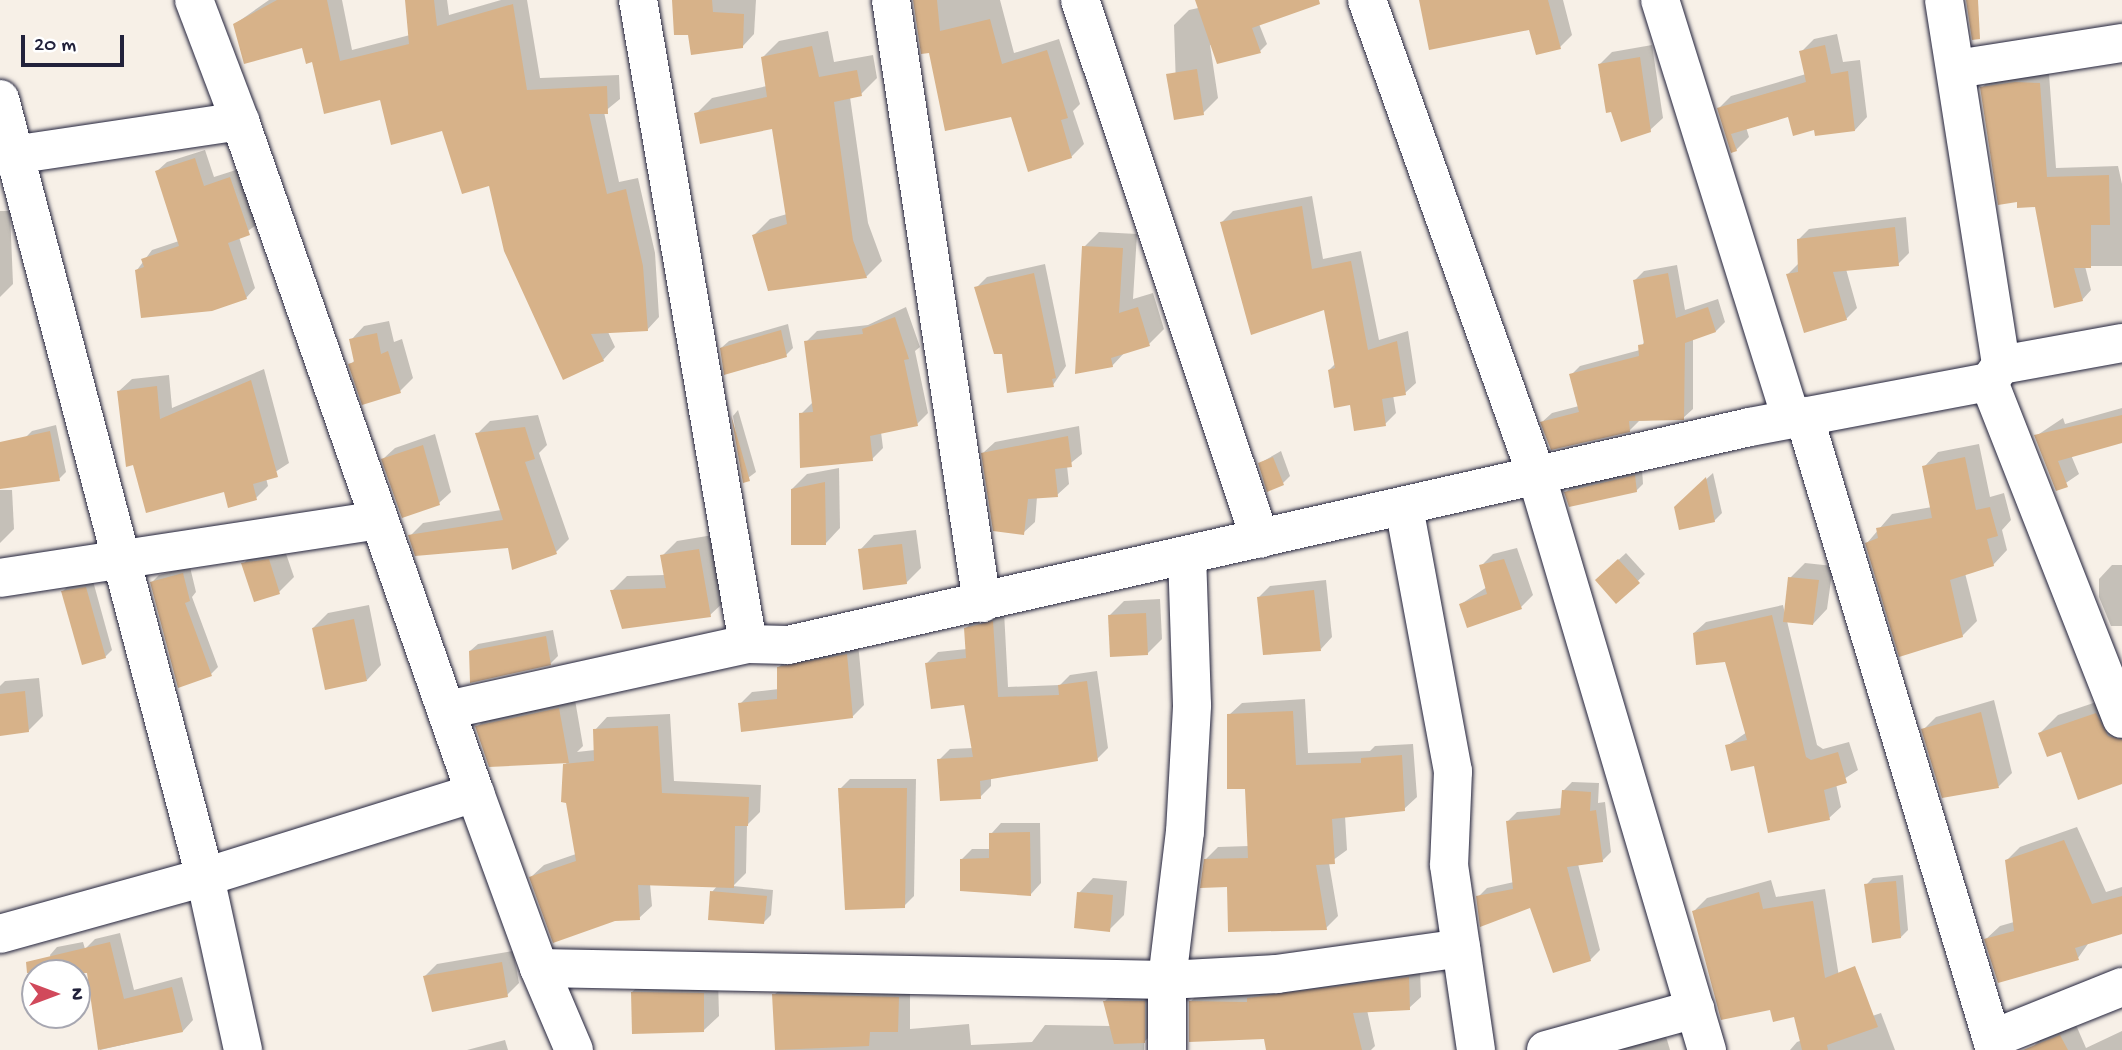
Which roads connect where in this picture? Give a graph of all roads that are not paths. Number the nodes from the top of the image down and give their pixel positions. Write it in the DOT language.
graph roads {
  1 [pos="194,0"];
  2 [pos="638,0"];
  3 [pos="891,0"];
  4 [pos="1080,0"];
  5 [pos="1367,0"];
  6 [pos="1660,0"];
  7 [pos="1944,0"];
  8 [pos="2122,43"];
  9 [pos="1956,69"];
  10 [pos="0,99"];
  11 [pos="240,121"];
  12 [pos="7,156"];
  13 [pos="2122,343"];
  14 [pos="1995,373"];
  15 [pos="1798,418"];
  16 [pos="1536,477"];
  17 [pos="1404,507"];
  18 [pos="379,520"];
  19 [pos="1260,539"];
  20 [pos="1187,558"];
  21 [pos="122,561"];
  22 [pos="0,578"];
  23 [pos="982,603"];
  24 [pos="748,644"];
  25 [pos="447,710"];
  26 [pos="2122,719"];
  27 [pos="475,793"];
  28 [pos="205,877"];
  29 [pos="0,934"];
  30 [pos="1461,948"];
  31 [pos="539,968"];
  32 [pos="1167,980"];
  33 [pos="2122,987"];
  34 [pos="1695,1009"];
  35 [pos="1994,1045"];
  36 [pos="243,1050"];
  37 [pos="575,1050"];
  38 [pos="1167,1050"];
  39 [pos="1476,1050"];
  40 [pos="1546,1050"];
  41 [pos="1707,1050"];
  1 -- 11 [label="street"];
  2 -- 24 [label="street"];
  3 -- 23 [label="street"];
  4 -- 19 [label="street"];
  5 -- 16 [label="street"];
  6 -- 15 [label="street"];
  7 -- 9 [label="street"];
  8 -- 9 [label="street"];
  9 -- 14 [label="street"];
  10 -- 12 [label="street"];
  11 -- 12 [label="street"];
  11 -- 18 [label="street"];
  12 -- 21 [label="street"];
  13 -- 14 [label="street"];
  14 -- 15 [label="street"];
  14 -- 26 [label="street"];
  15 -- 16 [label="street"];
  15 -- 35 [label="street"];
  16 -- 17 [label="street"];
  16 -- 34 [label="street"];
  17 -- 19 [label="street"];
  17 -- 30 [label="street"];
  18 -- 21 [label="street"];
  18 -- 25 [label="street"];
  19 -- 20 [label="street"];
  20 -- 23 [label="street"];
  20 -- 32 [label="street"];
  21 -- 22 [label="street"];
  21 -- 28 [label="street"];
  23 -- 24 [label="street"];
  24 -- 25 [label="street"];
  25 -- 27 [label="street"];
  27 -- 28 [label="street"];
  27 -- 31 [label="street"];
  28 -- 29 [label="street"];
  28 -- 36 [label="street"];
  30 -- 32 [label="street"];
  30 -- 39 [label="street"];
  31 -- 32 [label="street"];
  31 -- 37 [label="street"];
  32 -- 38 [label="street"];
  33 -- 35 [label="street"];
  34 -- 40 [label="street"];
  34 -- 41 [label="street"];
}
